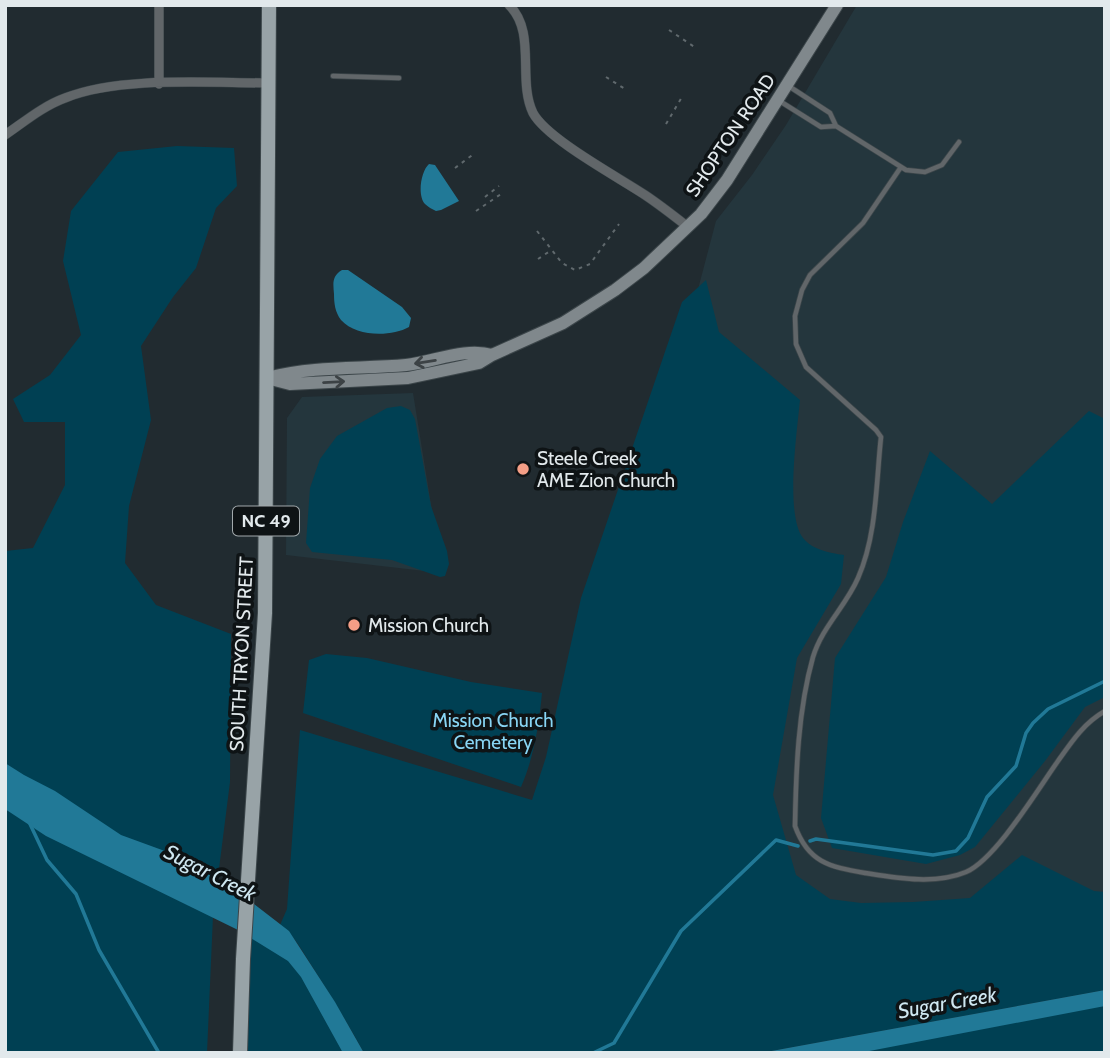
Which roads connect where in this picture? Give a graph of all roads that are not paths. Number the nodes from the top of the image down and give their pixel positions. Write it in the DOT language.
graph roads {
  1 [pos="159,5"];
  2 [pos="269,5"];
  3 [pos="509,5"];
  4 [pos="837,5"];
  5 [pos="333,76"];
  6 [pos="399,78"];
  7 [pos="268,83"];
  8 [pos="159,84"];
  9 [pos="786,85"];
  10 [pos="777,99"];
  11 [pos="836,126"];
  12 [pos="5,135"];
  13 [pos="959,142"];
  14 [pos="901,167"];
  15 [pos="688,227"];
  16 [pos="267,379"];
  17 [pos="1105,710"];
  18 [pos="240,1053"];
  1 -- 8 [label="street"];
  2 -- 7 [label="main road, SOUTH TRYON STREET / NC 49"];
  3 -- 15 [label="street"];
  4 -- 9 [label="street, SHOPTON ROAD"];
  5 -- 6 [label="lane"];
  7 -- 8 [label="street"];
  7 -- 16 [label="main road, SOUTH TRYON STREET / NC 49"];
  8 -- 12 [label="street"];
  9 -- 10 [label="street, SHOPTON ROAD"];
  9 -- 11 [label="lane"];
  10 -- 11 [label="lane"];
  10 -- 15 [label="street, SHOPTON ROAD"];
  11 -- 14 [label="lane"];
  13 -- 14 [label="lane"];
  14 -- 17 [label="lane"];
  15 -- 16 [label="street, SHOPTON ROAD"];
  16 -- 18 [label="main road, SOUTH TRYON STREET / NC 49"];
}
